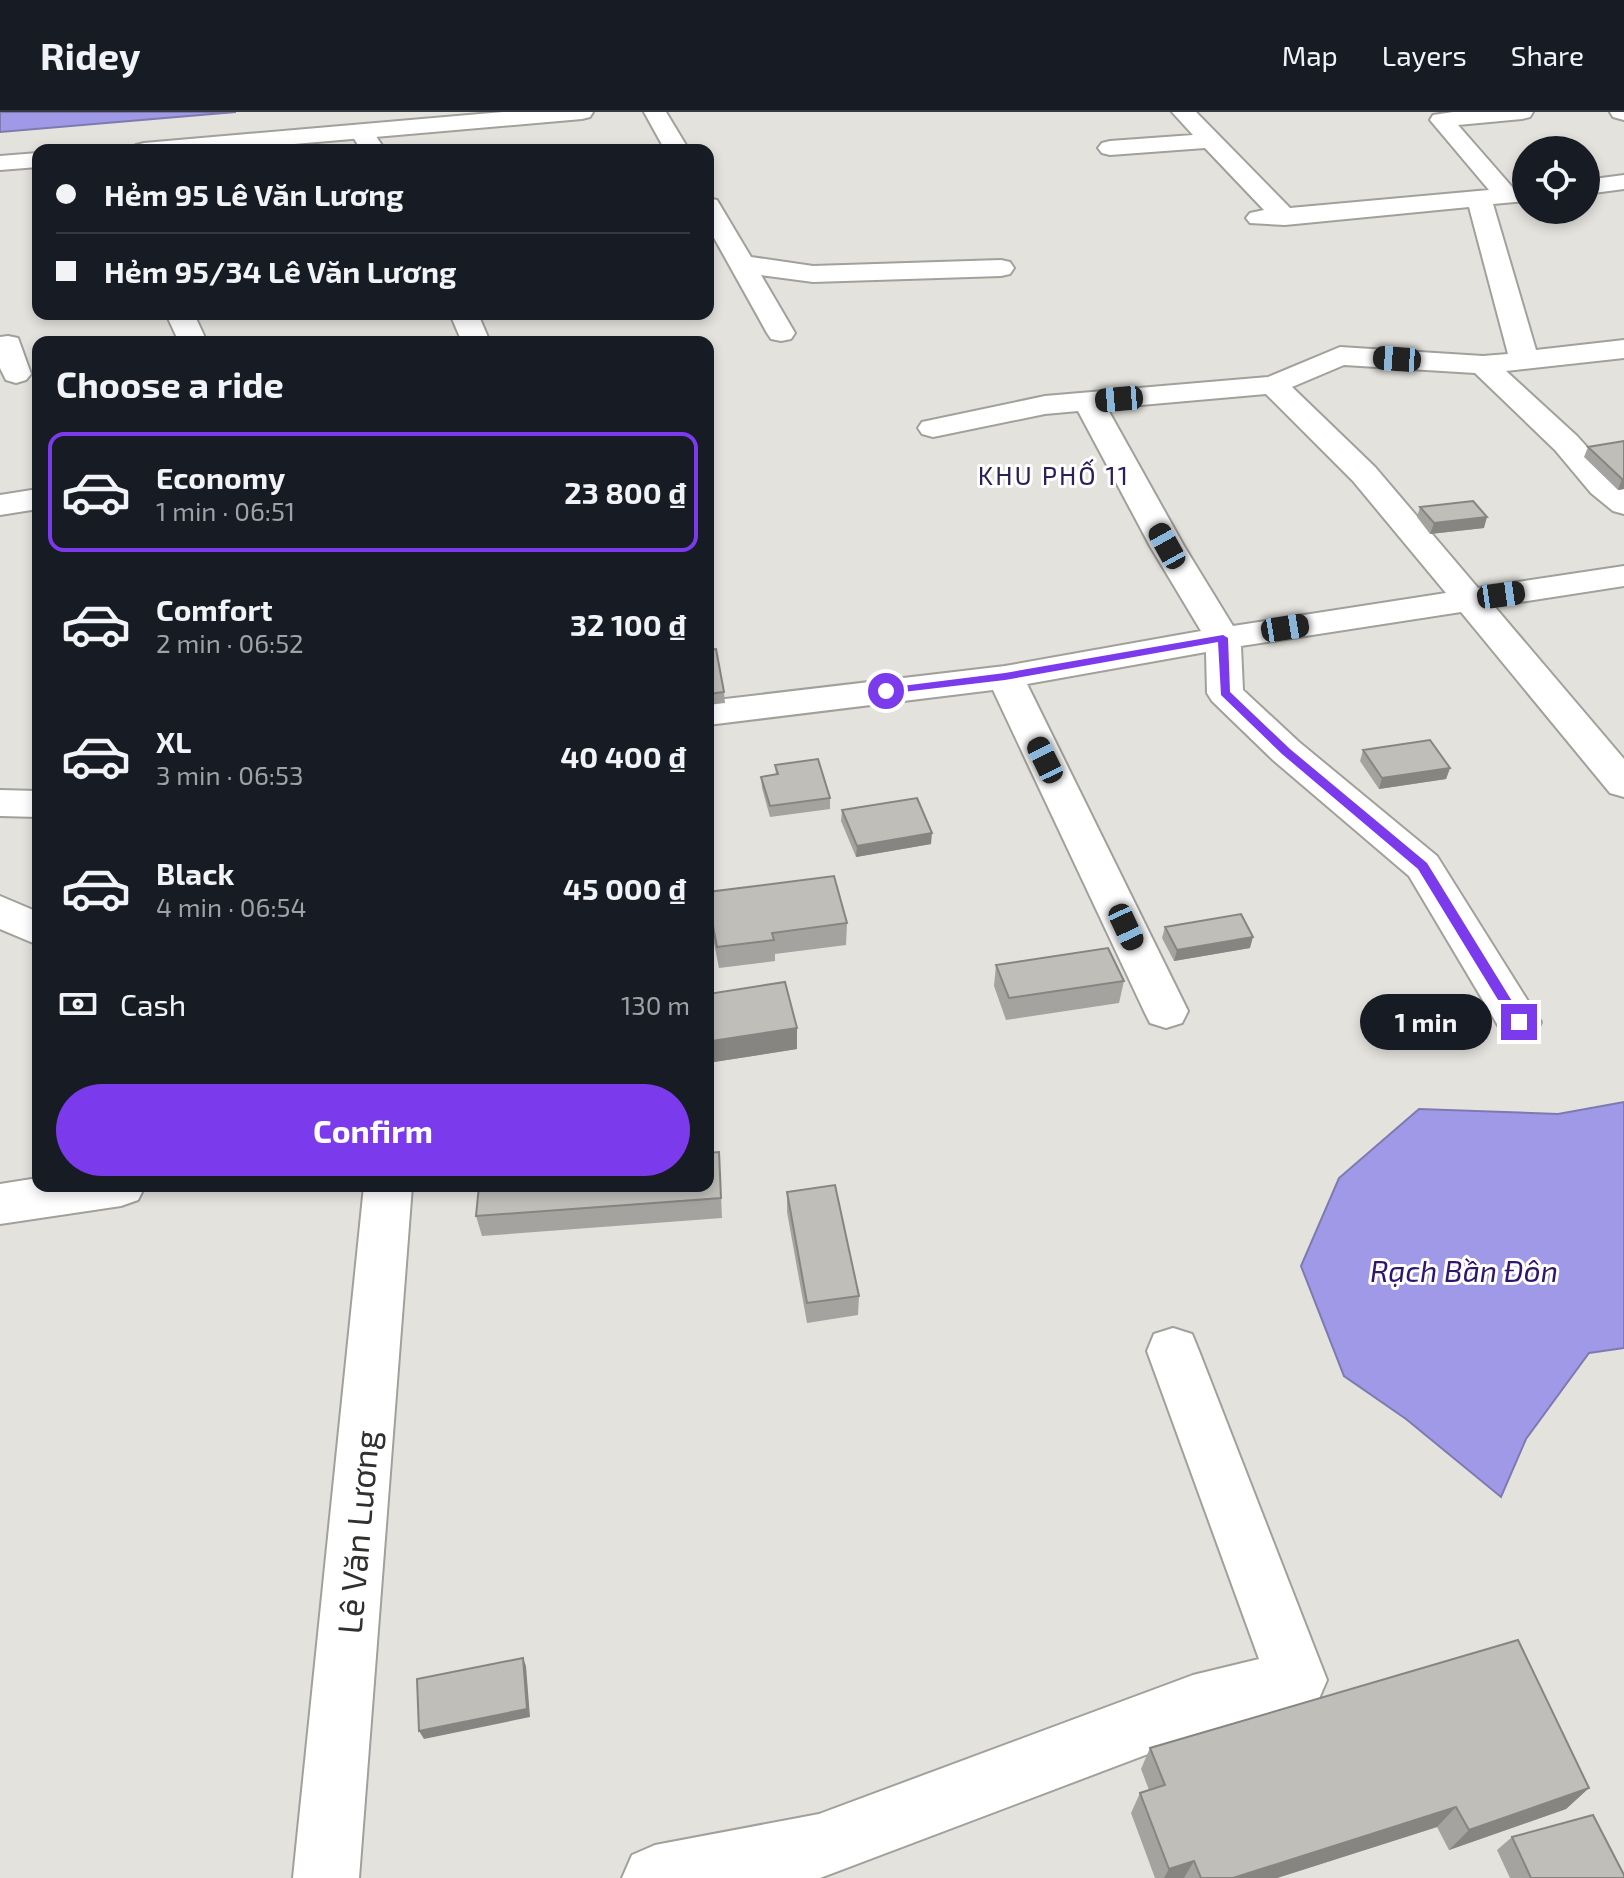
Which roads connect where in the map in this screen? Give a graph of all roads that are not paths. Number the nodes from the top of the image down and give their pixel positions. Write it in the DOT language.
graph roads {
  1 [pos="582,112"];
  2 [pos="655,112"];
  3 [pos="1183,112"];
  4 [pos="1522,112"];
  5 [pos="367,141"];
  6 [pos="1209,141"];
  7 [pos="295,144"];
  8 [pos="674,144"];
  9 [pos="1110,148"];
  10 [pos="32,160"];
  11 [pos="0,163"];
  12 [pos="1624,182"];
  13 [pos="1600,185"];
  14 [pos="1512,191"];
  15 [pos="1512,196"];
  16 [pos="1479,199"];
  17 [pos="714,215"];
  18 [pos="742,264"];
  19 [pos="1001,268"];
  20 [pos="781,333"];
  21 [pos="0,345"];
  22 [pos="1624,349"];
  23 [pos="1524,360"];
  24 [pos="1483,365"];
  25 [pos="16,374"];
  26 [pos="1273,385"];
  27 [pos="1088,401"];
  28 [pos="933,428"];
  29 [pos="32,500"];
  30 [pos="1624,504"];
  31 [pos="0,505"];
  32 [pos="1624,576"];
  33 [pos="1471,600"];
  34 [pos="1223,638"];
  35 [pos="1005,677"];
  36 [pos="714,712"];
  37 [pos="1624,784"];
  38 [pos="0,803"];
  39 [pos="32,804"];
  40 [pos="0,911"];
  41 [pos="32,927"];
  42 [pos="1166,1011"];
  43 [pos="1519,1022"];
  44 [pos="81,1192"];
  45 [pos="387,1192"];
  46 [pos="0,1204"];
  47 [pos="1173,1351"];
  48 [pos="326,1878"];
  49 [pos="655,1878"];
  1 -- 5 [label="street"];
  2 -- 8 [label="street"];
  3 -- 6 [label="street"];
  4 -- 14 [label="street"];
  5 -- 7 [label="street"];
  6 -- 9 [label="street"];
  6 -- 16 [label="street"];
  10 -- 11 [label="street"];
  12 -- 13 [label="street"];
  15 -- 16 [label="street"];
  16 -- 23 [label="street"];
  17 -- 18 [label="street"];
  18 -- 19 [label="street"];
  18 -- 20 [label="street"];
  21 -- 25 [label="street"];
  22 -- 23 [label="street"];
  23 -- 24 [label="street"];
  24 -- 26 [label="street"];
  24 -- 30 [label="street"];
  26 -- 27 [label="street"];
  26 -- 33 [label="street"];
  27 -- 28 [label="street"];
  27 -- 34 [label="street"];
  29 -- 31 [label="street"];
  32 -- 33 [label="street"];
  33 -- 34 [label="street"];
  33 -- 37 [label="street"];
  34 -- 35 [label="street"];
  34 -- 43 [label="street"];
  35 -- 36 [label="street"];
  35 -- 42 [label="street"];
  38 -- 39 [label="street"];
  40 -- 41 [label="street"];
  44 -- 46 [label="street"];
  45 -- 48 [label="street, Lê Văn Lương"];
  47 -- 49 [label="street"];
}
